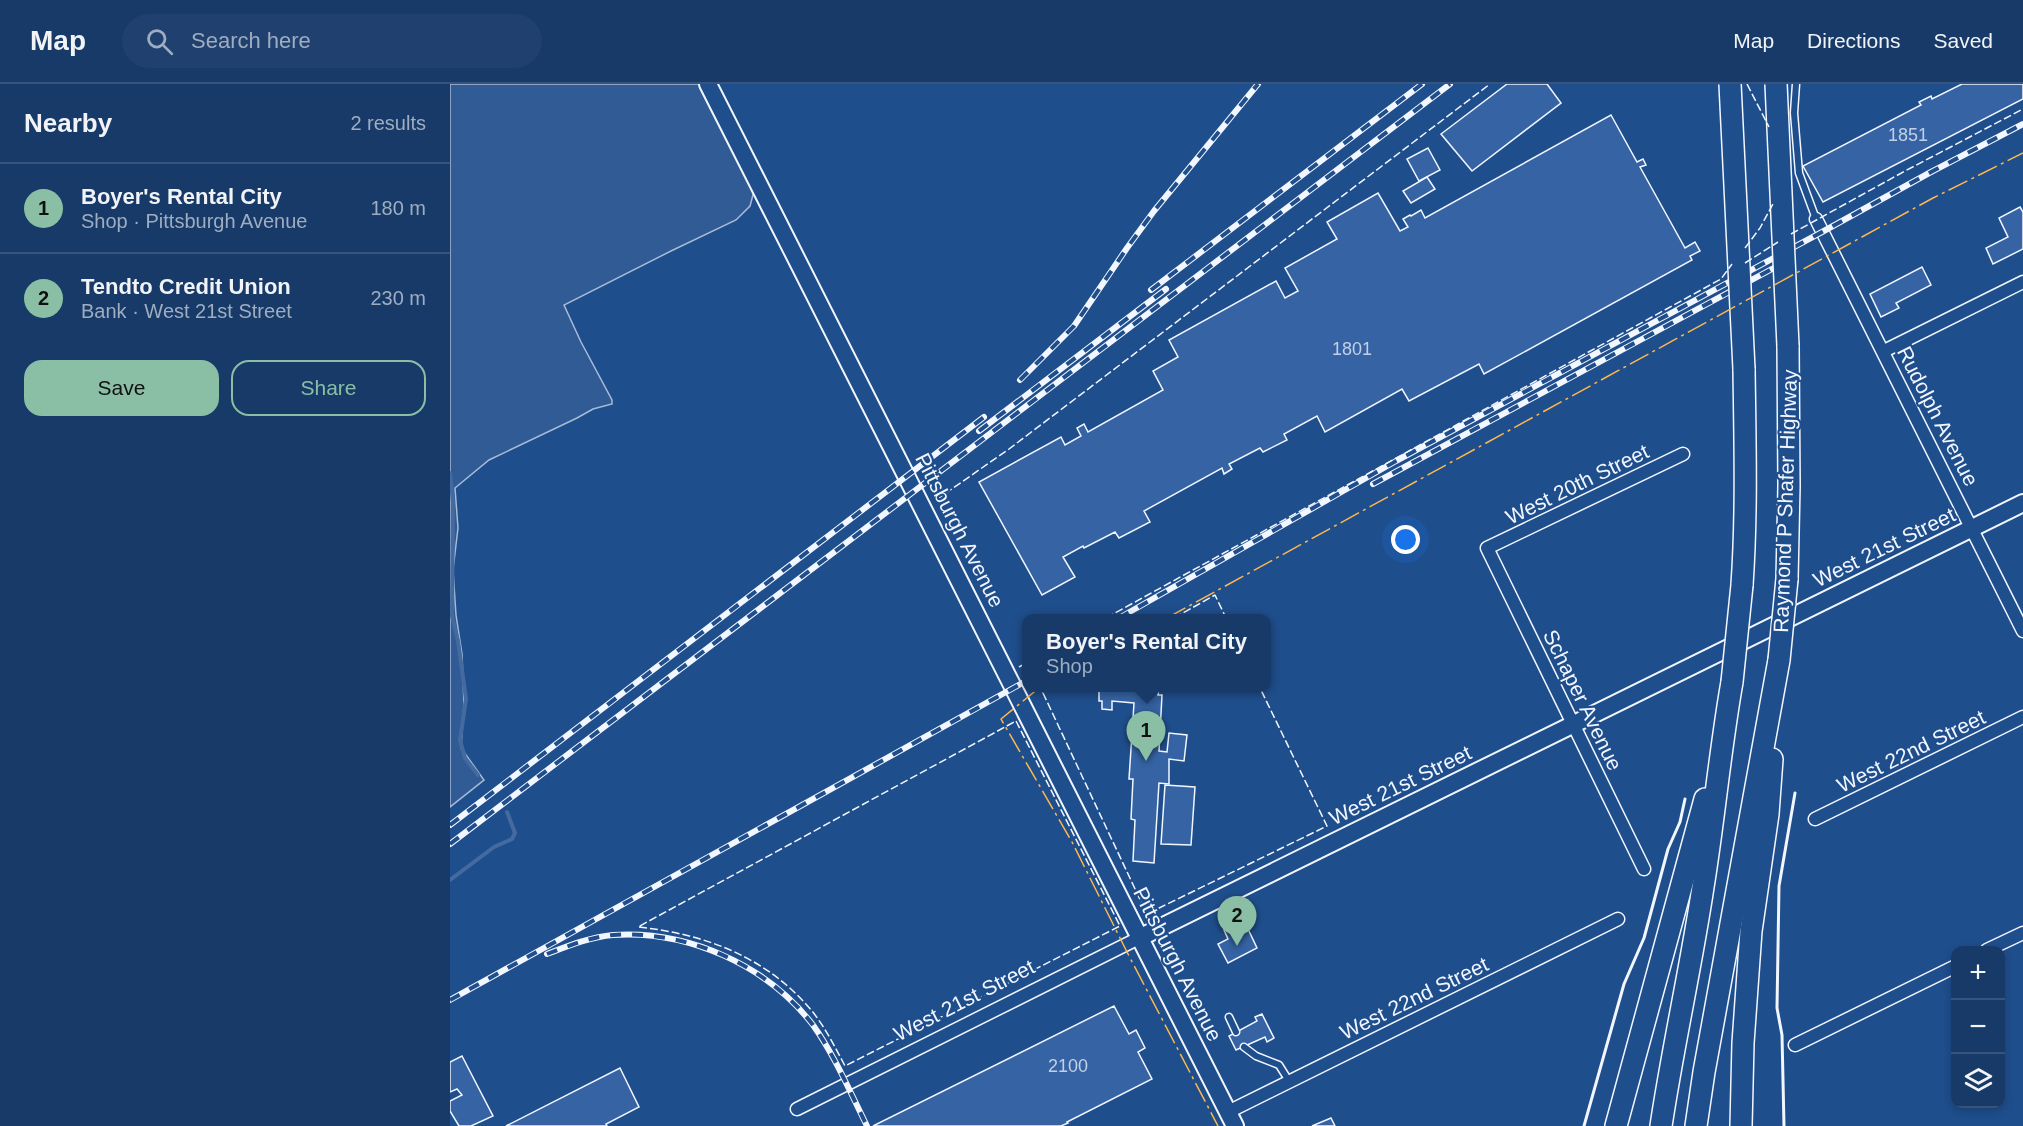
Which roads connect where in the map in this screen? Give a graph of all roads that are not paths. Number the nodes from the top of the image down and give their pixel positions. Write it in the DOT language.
graph roads {
  1 [pos="708,84"];
  2 [pos="1730,84"];
  3 [pos="1776,84"];
  4 [pos="1796,84"];
  5 [pos="1816,219"];
  6 [pos="2023,282"];
  7 [pos="1884,351"];
  8 [pos="1683,454"];
  9 [pos="2023,503"];
  10 [pos="1973,528"];
  11 [pos="1487,548"];
  12 [pos="2023,631"];
  13 [pos="1779,660"];
  14 [pos="2023,717"];
  15 [pos="1573,725"];
  16 [pos="1723,734"];
  17 [pos="1815,819"];
  18 [pos="1644,869"];
  19 [pos="1618,919"];
  20 [pos="2023,933"];
  21 [pos="1139,938"];
  22 [pos="1997,946"];
  23 [pos="1951,968"];
  24 [pos="1229,1017"];
  25 [pos="1236,1032"];
  26 [pos="1796,1045"];
  27 [pos="1244,1047"];
  28 [pos="1289,1081"];
  29 [pos="797,1109"];
  30 [pos="1232,1119"];
  31 [pos="1616,1126"];
  32 [pos="1661,1126"];
  33 [pos="1696,1126"];
  34 [pos="1741,1126"];
  1 -- 21 [label="street, Pittsburgh Avenue"];
  2 -- 16 [label="highway, Raymond P Shafer Highway, bridge"];
  3 -- 13 [label="highway, Raymond P Shafer Highway, bridge"];
  4 -- 5 [label="lane"];
  5 -- 7 [label="street, Rudolph Avenue"];
  6 -- 7 [label="street"];
  7 -- 10 [label="street, Rudolph Avenue"];
  8 -- 11 [label="street, West 20th Street"];
  9 -- 10 [label="street, West 21st Street"];
  10 -- 12 [label="street, Rudolph Avenue"];
  10 -- 15 [label="street, West 21st Street"];
  11 -- 15 [label="street, Schaper Avenue"];
  13 -- 33 [label="highway, Raymond P Shafer Highway"];
  13 -- 34 [label="highway"];
  14 -- 17 [label="street, West 22nd Street"];
  15 -- 18 [label="street, Schaper Avenue"];
  15 -- 21 [label="street, West 21st Street"];
  16 -- 31 [label="highway"];
  16 -- 32 [label="highway, Raymond P Shafer Highway"];
  19 -- 28 [label="street, West 22nd Street"];
  20 -- 22 [label="street"];
  21 -- 29 [label="street, West 21st Street"];
  21 -- 30 [label="street, Pittsburgh Avenue"];
  23 -- 26 [label="street"];
  24 -- 25 [label="lane"];
  27 -- 28 [label="lane"];
  28 -- 30 [label="street, West 22nd Street"];
}
